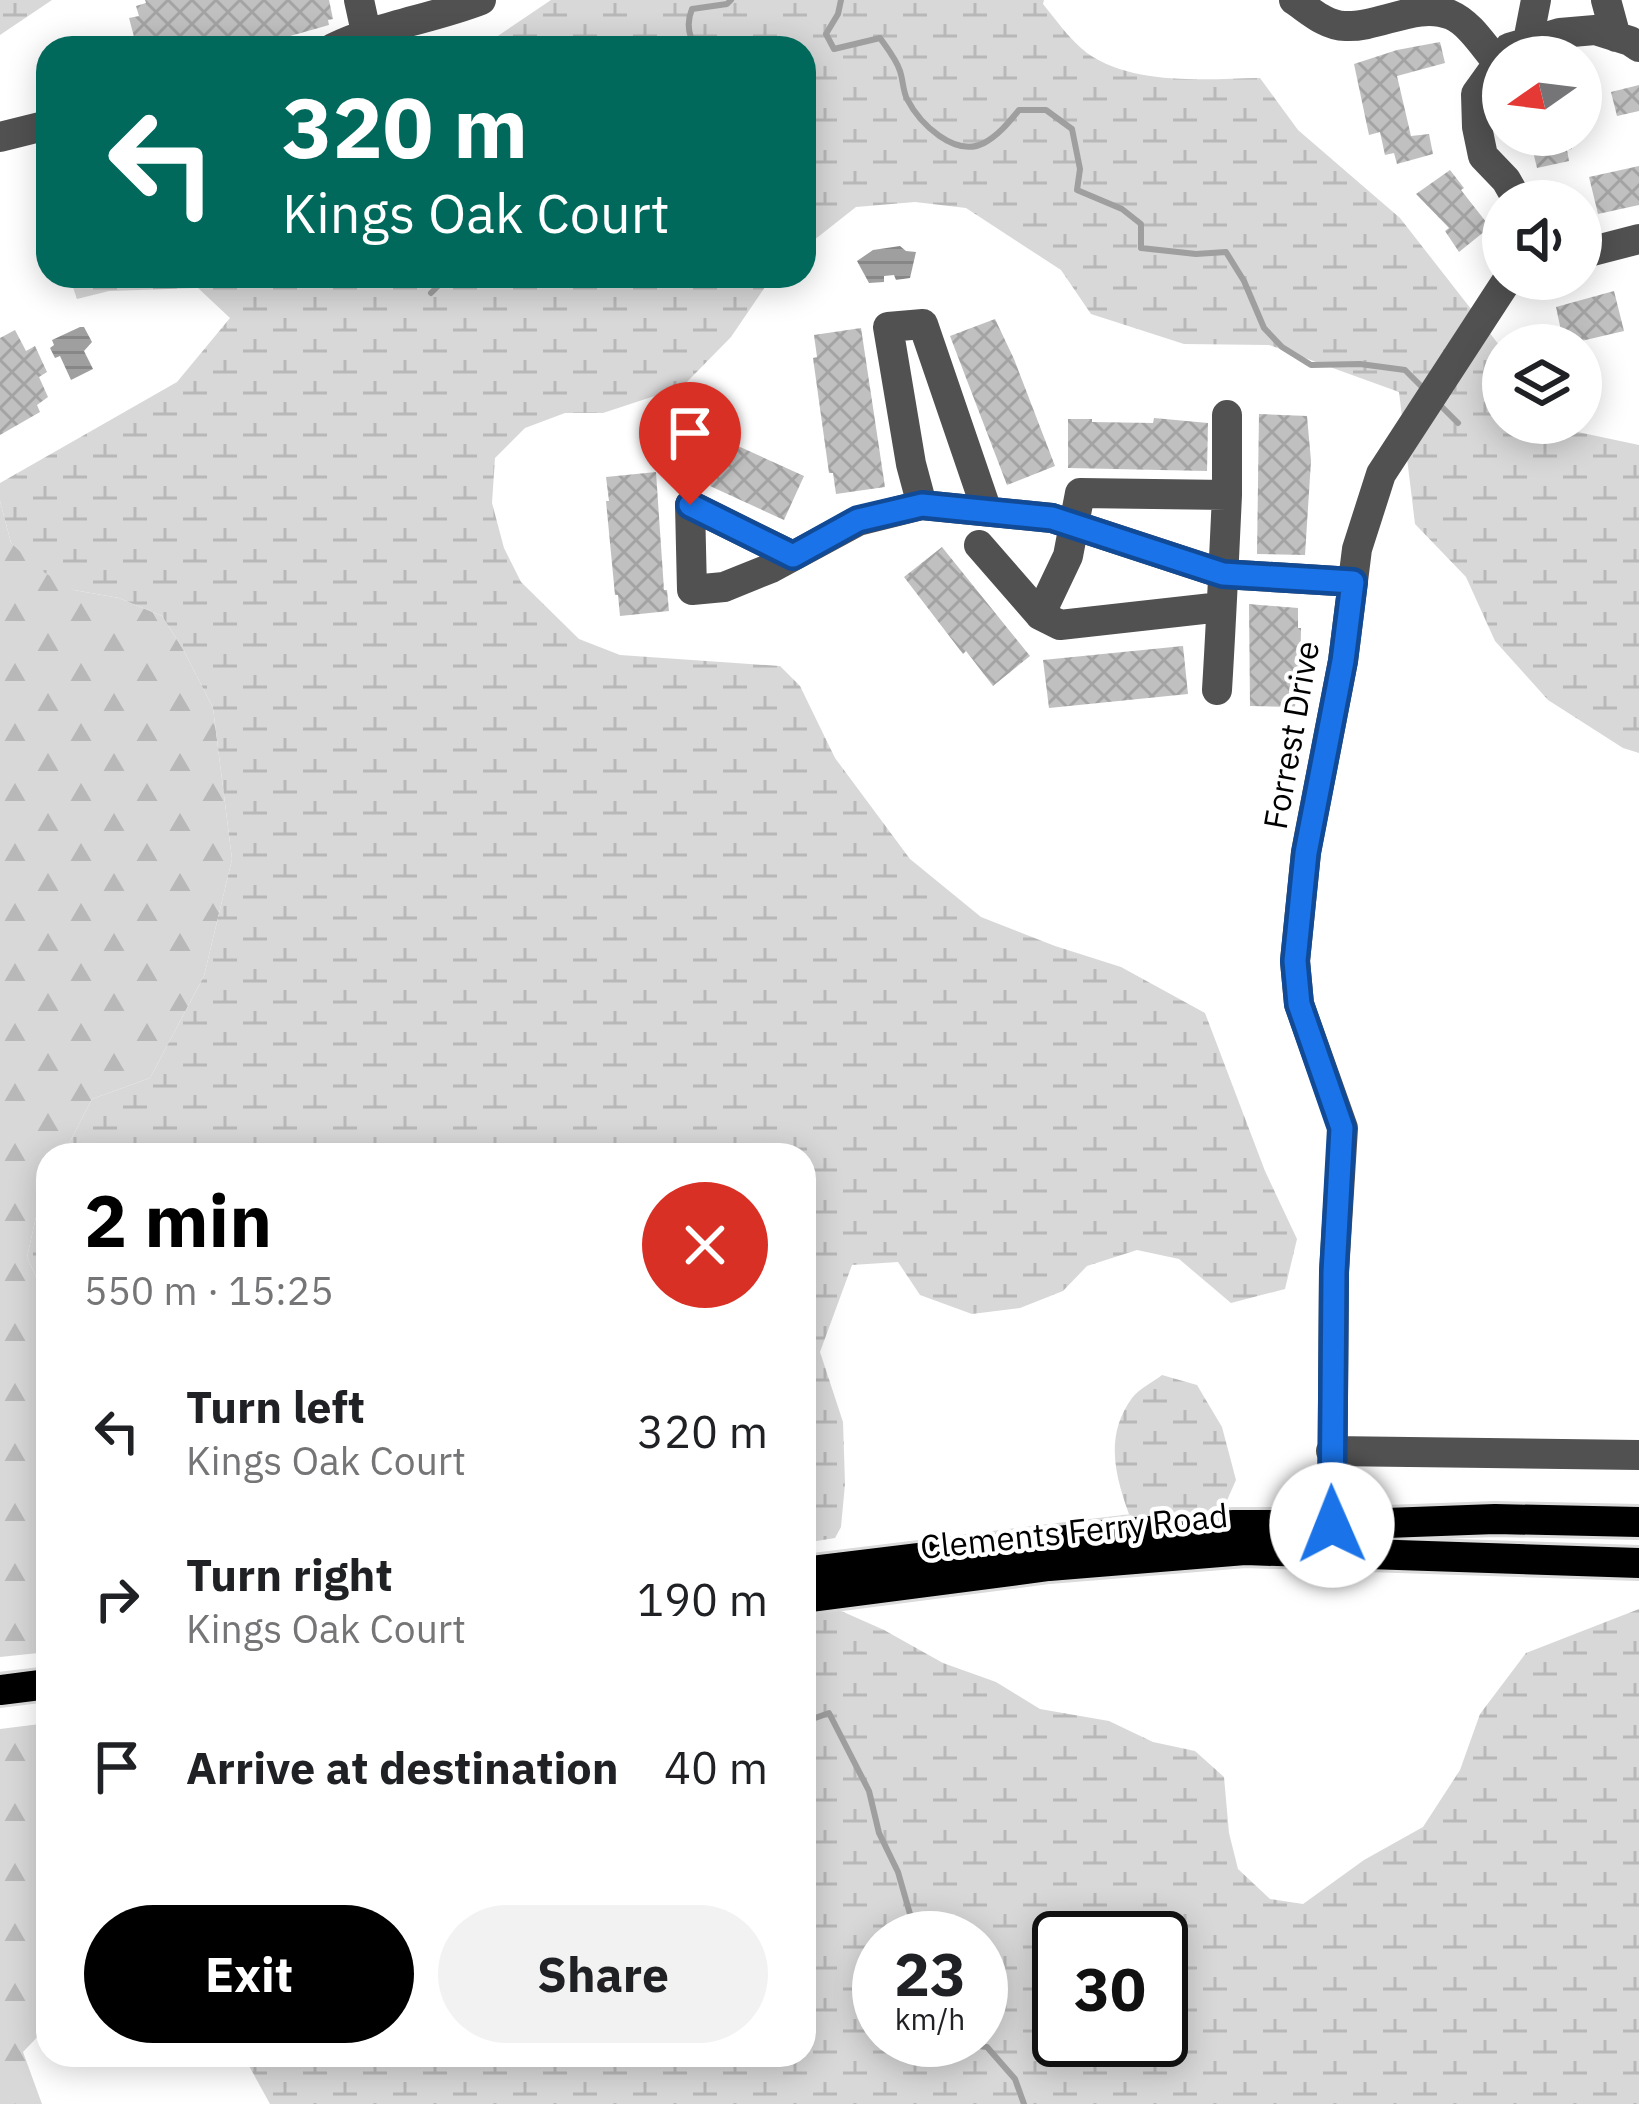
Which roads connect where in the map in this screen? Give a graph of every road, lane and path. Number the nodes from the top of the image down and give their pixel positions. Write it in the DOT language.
graph roads {
  1 [pos="359,0"];
  2 [pos="482,0"];
  3 [pos="1294,0"];
  4 [pos="1536,0"];
  5 [pos="1606,0"];
  6 [pos="366,32"];
  7 [pos="358,36"];
  8 [pos="1529,36"];
  9 [pos="1548,36"];
  10 [pos="1628,42"];
  11 [pos="1482,44"];
  12 [pos="1482,87"];
  13 [pos="36,128"];
  14 [pos="0,137"];
  15 [pos="1482,151"];
  16 [pos="1483,156"];
  17 [pos="1506,180"];
  18 [pos="1639,239"];
  19 [pos="1602,249"];
  20 [pos="1494,300"];
  21 [pos="951,405"];
  22 [pos="902,412"];
  23 [pos="1227,415"];
  24 [pos="1227,495"];
  25 [pos="922,505"];
  26 [pos="987,511"];
  27 [pos="1074,525"];
  28 [pos="979,545"];
  29 [pos="793,556"];
  30 [pos="1223,574"];
  31 [pos="1353,582"];
  32 [pos="1222,608"];
  33 [pos="1040,616"];
  34 [pos="1217,690"];
  35 [pos="1330,1451"];
  36 [pos="1639,1455"];
  37 [pos="1639,1522"];
  38 [pos="1332,1525"];
  39 [pos="1639,1563"];
  40 [pos="816,1570"];
  41 [pos="816,1596"];
  42 [pos="36,1686"];
  43 [pos="0,1690"];
  1 -- 6 [label="street"];
  2 -- 6 [label="street"];
  3 -- 11 [label="street"];
  4 -- 8 [label="street"];
  5 -- 10 [label="street"];
  6 -- 7 [label="street"];
  9 -- 10 [label="street"];
  12 -- 15 [label="street"];
  13 -- 14 [label="street"];
  16 -- 17 [label="street"];
  18 -- 19 [label="street"];
  20 -- 31 [label="street, Forrest Drive"];
  21 -- 22 [label="street"];
  21 -- 22 [label="street"];
  21 -- 26 [label="street"];
  22 -- 25 [label="street"];
  23 -- 24 [label="street"];
  24 -- 27 [label="street"];
  24 -- 30 [label="street"];
  25 -- 26 [label="street"];
  25 -- 29 [label="street"];
  26 -- 27 [label="street"];
  27 -- 30 [label="street"];
  27 -- 33 [label="street"];
  28 -- 33 [label="street"];
  30 -- 31 [label="street"];
  30 -- 32 [label="street"];
  31 -- 35 [label="street, Forrest Drive"];
  32 -- 33 [label="street"];
  32 -- 34 [label="street"];
  35 -- 36 [label="street"];
  35 -- 38 [label="street, Forrest Drive"];
  37 -- 38 [label="main road, Clements Ferry Road"];
  38 -- 40 [label="main road, Clements Ferry Road"];
  39 -- 41 [label="main road, Clements Ferry Road"];
  42 -- 43 [label="main road"];
}
